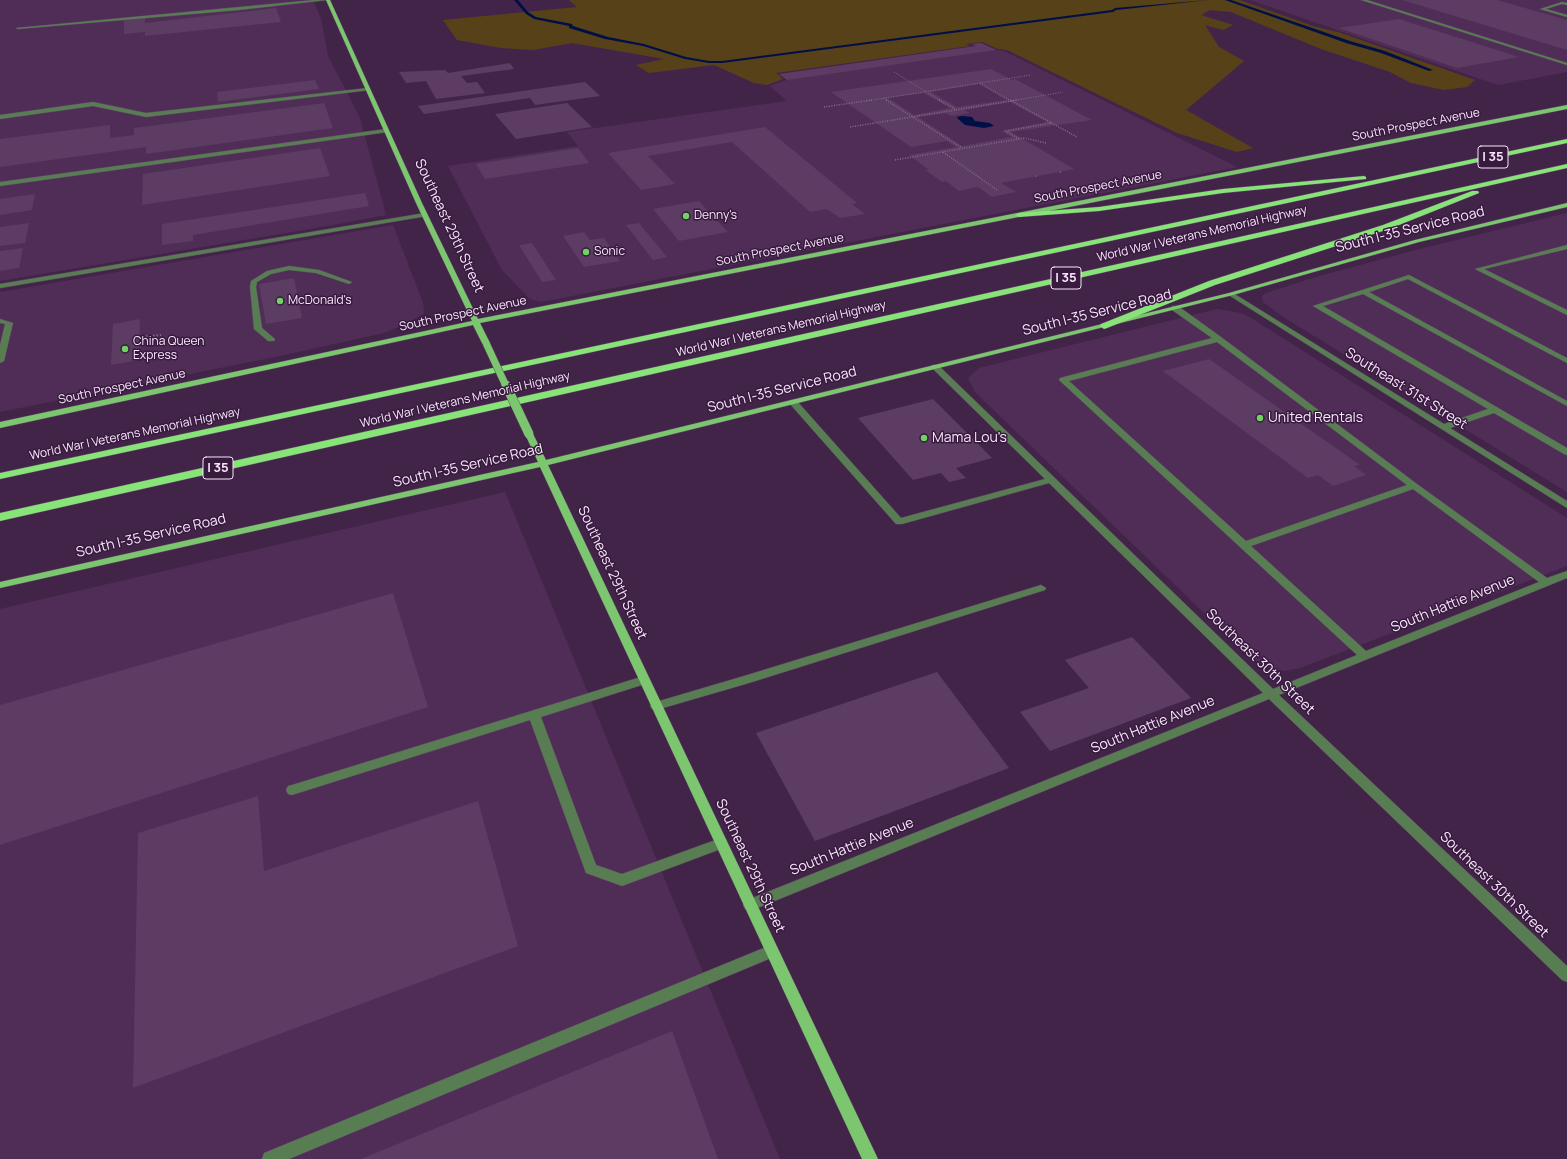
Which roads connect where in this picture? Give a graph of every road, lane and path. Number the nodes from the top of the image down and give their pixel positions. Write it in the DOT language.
graph roads {
  1 [pos="326,0"];
  2 [pos="1363,0"];
  3 [pos="1567,4"];
  4 [pos="1567,16"];
  5 [pos="18,28"];
  6 [pos="1567,64"];
  7 [pos="894,72"];
  8 [pos="1031,75"];
  9 [pos="980,83"];
  10 [pos="368,89"];
  11 [pos="926,92"];
  12 [pos="1063,92"];
  13 [pos="884,98"];
  14 [pos="1011,101"];
  15 [pos="824,107"];
  16 [pos="1567,107"];
  17 [pos="956,109"];
  18 [pos="940,112"];
  19 [pos="912,116"];
  20 [pos="946,116"];
  21 [pos="0,117"];
  22 [pos="1052,123"];
  23 [pos="850,127"];
  24 [pos="386,131"];
  25 [pos="1077,137"];
  26 [pos="1019,139"];
  27 [pos="1567,141"];
  28 [pos="1046,143"];
  29 [pos="962,148"];
  30 [pos="943,152"];
  31 [pos="895,160"];
  32 [pos="1567,166"];
  33 [pos="1419,173"];
  34 [pos="1515,178"];
  35 [pos="0,184"];
  36 [pos="997,190"];
  37 [pos="1567,205"];
  38 [pos="425,215"];
  39 [pos="1019,215"];
  40 [pos="1567,247"];
  41 [pos="349,282"];
  42 [pos="0,286"];
  43 [pos="1363,291"];
  44 [pos="1231,294"];
  45 [pos="1175,308"];
  46 [pos="1567,313"];
  47 [pos="0,321"];
  48 [pos="476,322"];
  49 [pos="1104,326"];
  50 [pos="161,334"];
  51 [pos="139,337"];
  52 [pos="271,339"];
  53 [pos="1218,340"];
  54 [pos="0,361"];
  55 [pos="1567,361"];
  56 [pos="935,368"];
  57 [pos="793,402"];
  58 [pos="1567,404"];
  59 [pos="1495,410"];
  60 [pos="0,425"];
  61 [pos="1443,427"];
  62 [pos="1567,452"];
  63 [pos="542,464"];
  64 [pos="0,476"];
  65 [pos="1051,480"];
  66 [pos="1414,486"];
  67 [pos="1567,505"];
  68 [pos="0,517"];
  69 [pos="1244,545"];
  70 [pos="1567,574"];
  71 [pos="1546,582"];
  72 [pos="0,585"];
  73 [pos="1041,588"];
  74 [pos="1364,655"];
  75 [pos="644,680"];
  76 [pos="1270,693"];
  77 [pos="656,706"];
  78 [pos="534,714"];
  79 [pos="292,790"];
  80 [pos="721,843"];
  81 [pos="750,905"];
  82 [pos="771,950"];
  83 [pos="1567,975"];
  84 [pos="270,1159"];
  85 [pos="870,1159"];
  1 -- 5 [label="street"];
  1 -- 10 [label="main road, Southeast 29th Street"];
  2 -- 6 [label="street"];
  3 -- 4 [label="street"];
  7 -- 11 [label="path"];
  8 -- 9 [label="path"];
  9 -- 11 [label="path"];
  9 -- 14 [label="path"];
  10 -- 21 [label="street"];
  10 -- 24 [label="main road, Southeast 29th Street"];
  11 -- 13 [label="path"];
  11 -- 17 [label="path"];
  12 -- 14 [label="path"];
  13 -- 15 [label="path"];
  13 -- 19 [label="path"];
  14 -- 17 [label="path"];
  14 -- 22 [label="path"];
  16 -- 39 [label="main road, South Prospect Avenue"];
  17 -- 18 [label="path"];
  18 -- 19 [label="path"];
  18 -- 20 [label="path"];
  19 -- 23 [label="path"];
  19 -- 29 [label="path"];
  22 -- 25 [label="path"];
  22 -- 26 [label="path"];
  24 -- 35 [label="street"];
  24 -- 38 [label="main road, Southeast 29th Street"];
  26 -- 28 [label="path"];
  26 -- 29 [label="path"];
  27 -- 33 [label="highway, World War I Veterans Memorial Highway / I 35"];
  29 -- 30 [label="path"];
  30 -- 31 [label="path"];
  30 -- 36 [label="path"];
  32 -- 34 [label="highway, World War I Veterans Memorial Highway / I 35"];
  33 -- 39 [label="highway"];
  33 -- 64 [label="highway, World War I Veterans Memorial Highway / I 35"];
  34 -- 49 [label="highway"];
  34 -- 68 [label="highway, World War I Veterans Memorial Highway / I 35"];
  37 -- 44 [label="main road, South I-35 Service Road"];
  38 -- 42 [label="street"];
  38 -- 48 [label="main road, Southeast 29th Street"];
  39 -- 48 [label="main road, South Prospect Avenue"];
  40 -- 46 [label="street"];
  41 -- 52 [label="street"];
  43 -- 55 [label="street"];
  43 -- 58 [label="street"];
  43 -- 59 [label="street"];
  44 -- 45 [label="main road, South I-35 Service Road"];
  44 -- 61 [label="street, Southeast 31st Street"];
  45 -- 49 [label="main road, South I-35 Service Road"];
  45 -- 53 [label="street"];
  47 -- 54 [label="street"];
  48 -- 60 [label="main road, South Prospect Avenue"];
  48 -- 63 [label="main road, Southeast 29th Street, bridge"];
  49 -- 56 [label="main road, South I-35 Service Road"];
  50 -- 51 [label="path"];
  53 -- 66 [label="street"];
  53 -- 69 [label="street"];
  56 -- 57 [label="main road, South I-35 Service Road"];
  56 -- 65 [label="street, Southeast 30th Street"];
  57 -- 63 [label="main road, South I-35 Service Road"];
  57 -- 65 [label="street"];
  59 -- 61 [label="street"];
  59 -- 62 [label="street"];
  61 -- 67 [label="street, Southeast 31st Street"];
  63 -- 72 [label="main road, South I-35 Service Road"];
  63 -- 75 [label="main road, Southeast 29th Street"];
  65 -- 76 [label="street, Southeast 30th Street"];
  66 -- 69 [label="street"];
  66 -- 71 [label="street"];
  69 -- 74 [label="street"];
  70 -- 71 [label="street, South Hattie Avenue"];
  71 -- 74 [label="street, South Hattie Avenue"];
  73 -- 77 [label="street"];
  74 -- 76 [label="street, South Hattie Avenue"];
  75 -- 77 [label="main road, Southeast 29th Street"];
  75 -- 78 [label="street"];
  76 -- 81 [label="street, South Hattie Avenue"];
  76 -- 83 [label="street, Southeast 30th Street"];
  77 -- 80 [label="main road, Southeast 29th Street"];
  78 -- 79 [label="street"];
  78 -- 80 [label="street"];
  80 -- 81 [label="main road, Southeast 29th Street"];
  81 -- 82 [label="main road, Southeast 29th Street"];
  82 -- 84 [label="street"];
  82 -- 85 [label="main road, Southeast 29th Street"];
}
